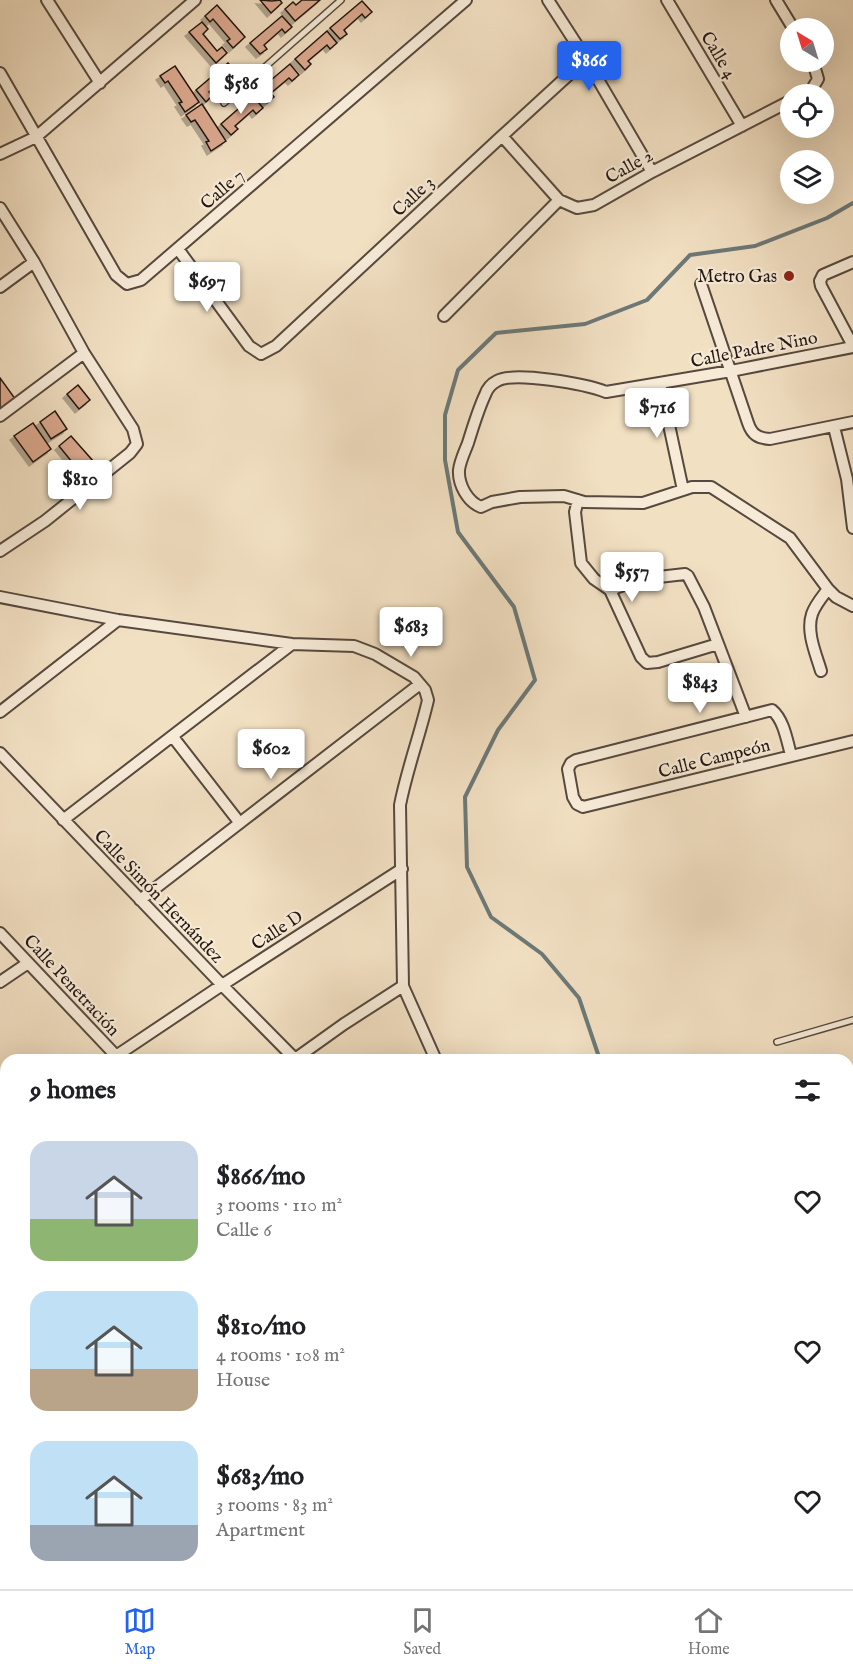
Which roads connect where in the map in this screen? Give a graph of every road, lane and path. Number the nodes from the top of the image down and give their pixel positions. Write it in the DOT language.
graph roads {
  1 [pos="47,0"];
  2 [pos="195,0"];
  3 [pos="341,0"];
  4 [pos="466,0"];
  5 [pos="548,0"];
  6 [pos="667,0"];
  7 [pos="776,0"];
  8 [pos="787,18"];
  9 [pos="586,59"];
  10 [pos="0,73"];
  11 [pos="100,83"];
  12 [pos="224,103"];
  13 [pos="780,106"];
  14 [pos="742,126"];
  15 [pos="502,136"];
  16 [pos="36,137"];
  17 [pos="0,154"];
  18 [pos="652,172"];
  19 [pos="560,200"];
  20 [pos="0,208"];
  21 [pos="178,249"];
  22 [pos="34,262"];
  23 [pos="853,262"];
  24 [pos="701,284"];
  25 [pos="0,287"];
  26 [pos="444,316"];
  27 [pos="853,346"];
  28 [pos="84,353"];
  29 [pos="731,371"];
  30 [pos="660,383"];
  31 [pos="0,416"];
  32 [pos="853,422"];
  33 [pos="834,427"];
  34 [pos="683,490"];
  35 [pos="578,501"];
  36 [pos="853,528"];
  37 [pos="0,551"];
  38 [pos="610,590"];
  39 [pos="828,590"];
  40 [pos="0,597"];
  41 [pos="853,606"];
  42 [pos="118,620"];
  43 [pos="292,644"];
  44 [pos="718,644"];
  45 [pos="821,671"];
  46 [pos="420,684"];
  47 [pos="0,712"];
  48 [pos="746,717"];
  49 [pos="173,736"];
  50 [pos="853,741"];
  51 [pos="0,753"];
  52 [pos="791,755"];
  53 [pos="63,820"];
  54 [pos="239,822"];
  55 [pos="402,869"];
  56 [pos="140,900"];
  57 [pos="0,933"];
  58 [pos="28,963"];
  59 [pos="0,982"];
  60 [pos="222,985"];
  61 [pos="403,986"];
  62 [pos="853,1020"];
  63 [pos="777,1042"];
  64 [pos="111,1054"];
  65 [pos="123,1054"];
  66 [pos="290,1054"];
  67 [pos="304,1054"];
  68 [pos="433,1054"];
  1 -- 11 [label="street"];
  2 -- 11 [label="street"];
  3 -- 12 [label="lane"];
  4 -- 21 [label="street, Calle 7"];
  5 -- 9 [label="street"];
  6 -- 14 [label="street, Calle 4"];
  7 -- 8 [label="street"];
  9 -- 15 [label="street, Calle 3"];
  9 -- 18 [label="street"];
  10 -- 16 [label="street"];
  11 -- 16 [label="street"];
  13 -- 14 [label="street, Calle 2"];
  14 -- 18 [label="street, Calle 2"];
  15 -- 19 [label="street"];
  15 -- 21 [label="street, Calle 3"];
  16 -- 17 [label="street"];
  16 -- 21 [label="street, Calle 7"];
  18 -- 19 [label="street, Calle 2"];
  19 -- 26 [label="street"];
  20 -- 22 [label="street"];
  22 -- 25 [label="street"];
  22 -- 28 [label="street"];
  23 -- 27 [label="street"];
  24 -- 29 [label="street"];
  27 -- 29 [label="street, Calle Padre Nino"];
  28 -- 31 [label="street"];
  28 -- 37 [label="street"];
  29 -- 30 [label="street, Calle Padre Nino"];
  29 -- 33 [label="street"];
  30 -- 34 [label="street"];
  30 -- 35 [label="street, Calle Padre Nino"];
  32 -- 33 [label="street"];
  33 -- 36 [label="street"];
  34 -- 35 [label="street"];
  34 -- 39 [label="street"];
  35 -- 38 [label="street"];
  38 -- 44 [label="street"];
  38 -- 44 [label="street"];
  39 -- 41 [label="street"];
  39 -- 45 [label="street"];
  40 -- 42 [label="street"];
  42 -- 43 [label="street"];
  42 -- 47 [label="street"];
  43 -- 46 [label="street"];
  43 -- 49 [label="street"];
  44 -- 48 [label="street"];
  46 -- 54 [label="street"];
  46 -- 55 [label="street"];
  48 -- 52 [label="street"];
  48 -- 52 [label="street, Calle Campeón"];
  49 -- 53 [label="street"];
  49 -- 54 [label="street"];
  50 -- 52 [label="street, Calle Campeón"];
  51 -- 53 [label="street, Calle Simón Hernández"];
  53 -- 56 [label="street, Calle Simón Hernández"];
  54 -- 56 [label="street"];
  55 -- 60 [label="street, Calle D"];
  55 -- 61 [label="street"];
  56 -- 60 [label="street, Calle Simón Hernández"];
  57 -- 58 [label="street, Calle Penetración"];
  58 -- 59 [label="street"];
  58 -- 64 [label="street, Calle Penetración"];
  60 -- 65 [label="street, Calle D"];
  60 -- 66 [label="street, Calle Simón Hernández"];
  61 -- 67 [label="street"];
  61 -- 68 [label="street"];
  62 -- 63 [label="lane"];
}
